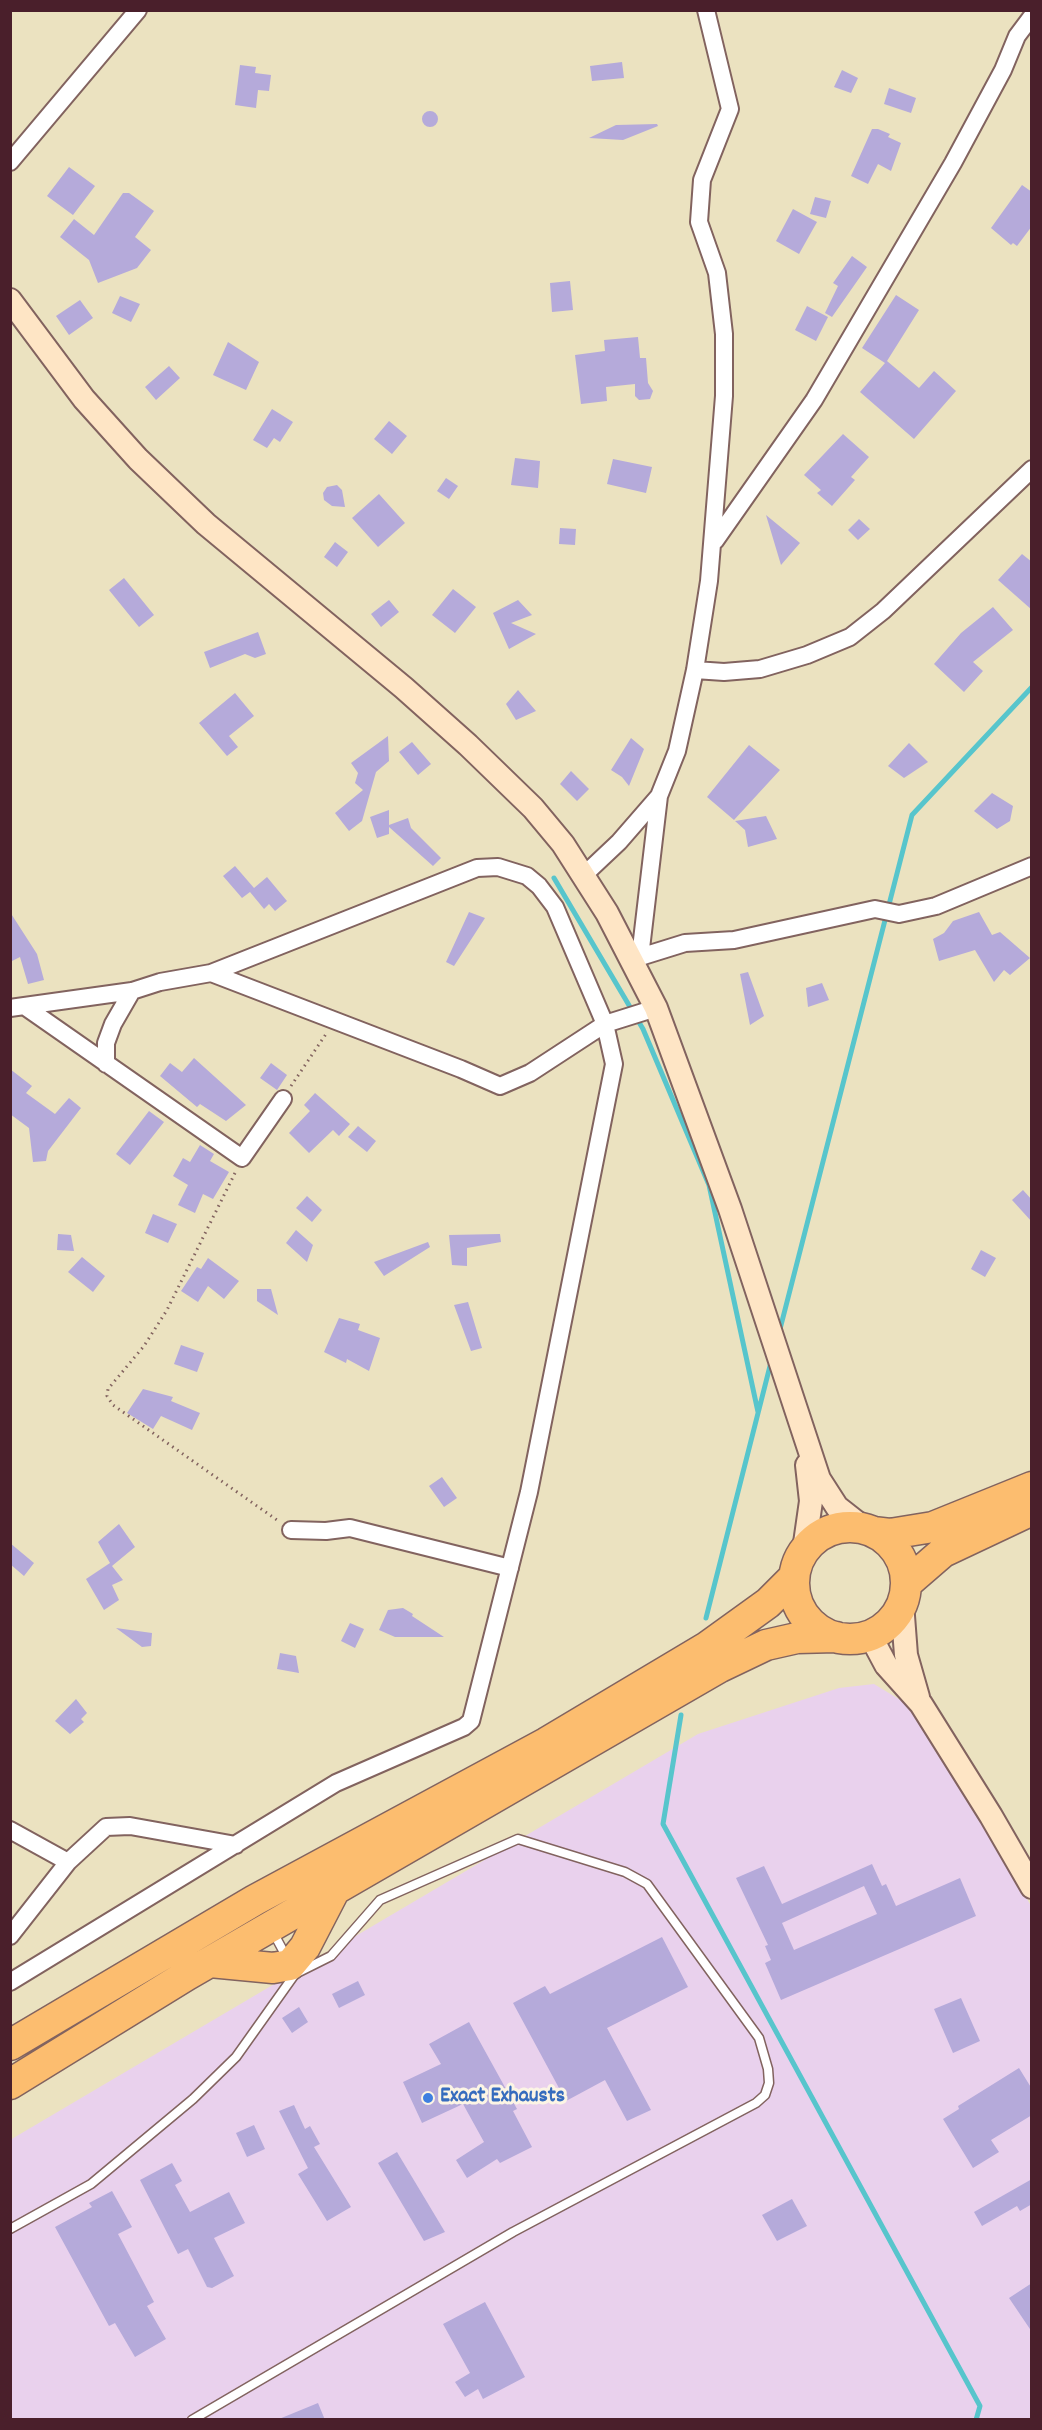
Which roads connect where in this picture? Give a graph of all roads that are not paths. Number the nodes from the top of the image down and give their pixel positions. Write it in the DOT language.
graph roads {
  1 [pos="138,10"];
  2 [pos="705,10"];
  3 [pos="1032,16"];
  4 [pos="10,162"];
  5 [pos="10,300"];
  6 [pos="1032,469"];
  7 [pos="714,542"];
  8 [pos="695,670"];
  9 [pos="659,796"];
  10 [pos="1032,866"];
  11 [pos="584,875"];
  12 [pos="638,959"];
  13 [pos="211,973"];
  14 [pos="132,991"];
  15 [pos="19,1008"];
  16 [pos="656,1008"];
  17 [pos="606,1024"];
  18 [pos="106,1064"];
  19 [pos="283,1098"];
  20 [pos="804,1441"];
  21 [pos="1032,1486"];
  22 [pos="1032,1510"];
  23 [pos="291,1530"];
  24 [pos="869,1530"];
  25 [pos="799,1564"];
  26 [pos="510,1568"];
  27 [pos="904,1593"];
  28 [pos="870,1635"];
  29 [pos="836,1637"];
  30 [pos="921,1704"];
  31 [pos="10,1830"];
  32 [pos="236,1845"];
  33 [pos="68,1862"];
  34 [pos="1032,1887"];
  35 [pos="334,1891"];
  36 [pos="271,1928"];
  37 [pos="10,1936"];
  38 [pos="210,1962"];
  39 [pos="293,1970"];
  40 [pos="10,1982"];
  41 [pos="10,2045"];
  42 [pos="10,2084"];
  43 [pos="10,2229"];
  44 [pos="192,2420"];
  1 -- 4 [label="street"];
  2 -- 7 [label="street"];
  3 -- 7 [label="street"];
  5 -- 11 [label="street"];
  6 -- 8 [label="street"];
  7 -- 8 [label="street"];
  8 -- 9 [label="street"];
  9 -- 11 [label="street"];
  9 -- 12 [label="street"];
  10 -- 12 [label="street"];
  11 -- 12 [label="street"];
  12 -- 16 [label="street"];
  13 -- 14 [label="street"];
  13 -- 17 [label="street"];
  13 -- 17 [label="street"];
  14 -- 15 [label="street"];
  14 -- 18 [label="street"];
  15 -- 18 [label="street"];
  16 -- 17 [label="street"];
  16 -- 20 [label="street"];
  17 -- 26 [label="street"];
  18 -- 19 [label="street"];
  20 -- 24 [label="street"];
  20 -- 25 [label="street"];
  21 -- 24 [label="highway"];
  22 -- 27 [label="highway"];
  23 -- 26 [label="street"];
  24 -- 25 [label="highway"];
  24 -- 27 [label="highway"];
  25 -- 29 [label="highway"];
  25 -- 41 [label="highway"];
  26 -- 32 [label="street"];
  27 -- 28 [label="highway"];
  27 -- 30 [label="street"];
  28 -- 29 [label="highway"];
  28 -- 30 [label="street"];
  29 -- 35 [label="highway"];
  30 -- 34 [label="street"];
  31 -- 33 [label="street"];
  32 -- 33 [label="street"];
  32 -- 40 [label="street"];
  33 -- 37 [label="street"];
  35 -- 36 [label="highway"];
  35 -- 39 [label="highway"];
  36 -- 38 [label="highway"];
  36 -- 39 [label="lane"];
  38 -- 39 [label="highway"];
  38 -- 42 [label="highway"];
  39 -- 43 [label="lane"];
  39 -- 44 [label="lane"];
}
